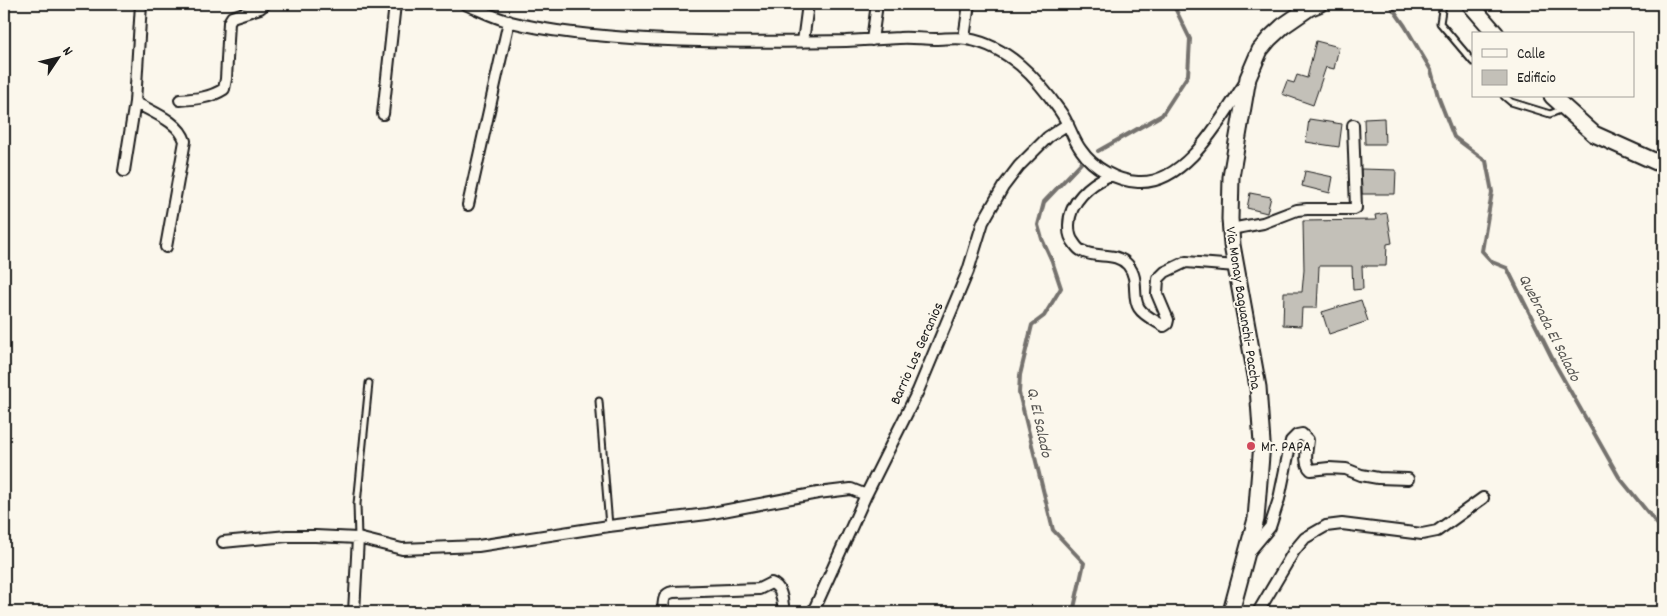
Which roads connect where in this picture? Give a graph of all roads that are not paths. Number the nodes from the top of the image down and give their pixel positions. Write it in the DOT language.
graph roads {
  1 [pos="141,4"];
  2 [pos="265,4"];
  3 [pos="395,4"];
  4 [pos="465,4"];
  5 [pos="808,4"];
  6 [pos="877,4"];
  7 [pos="968,4"];
  8 [pos="1319,4"];
  9 [pos="1443,4"];
  10 [pos="1470,4"];
  11 [pos="509,21"];
  12 [pos="1494,32"];
  13 [pos="964,38"];
  14 [pos="872,40"];
  15 [pos="803,42"];
  16 [pos="1472,61"];
  17 [pos="1248,78"];
  18 [pos="1506,98"];
  19 [pos="1554,98"];
  20 [pos="180,100"];
  21 [pos="135,102"];
  22 [pos="1564,108"];
  23 [pos="383,114"];
  24 [pos="1068,124"];
  25 [pos="1353,125"];
  26 [pos="1663,165"];
  27 [pos="124,171"];
  28 [pos="1110,175"];
  29 [pos="468,205"];
  30 [pos="1231,229"];
  31 [pos="166,247"];
  32 [pos="1236,266"];
  33 [pos="369,382"];
  34 [pos="600,401"];
  35 [pos="1408,479"];
  36 [pos="866,494"];
  37 [pos="1483,498"];
  38 [pos="609,526"];
  39 [pos="358,538"];
  40 [pos="223,542"];
  41 [pos="1246,556"];
  42 [pos="354,612"];
  43 [pos="663,612"];
  44 [pos="784,612"];
  45 [pos="813,612"];
  46 [pos="1231,612"];
  47 [pos="1258,612"];
  1 -- 21 [label="street"];
  2 -- 20 [label="street"];
  3 -- 23 [label="street"];
  4 -- 11 [label="street"];
  5 -- 15 [label="street"];
  6 -- 14 [label="street"];
  7 -- 13 [label="street"];
  8 -- 17 [label="main road, Via Monay Baguanchi- Paccha"];
  9 -- 16 [label="lane"];
  10 -- 12 [label="main road"];
  11 -- 15 [label="street"];
  11 -- 29 [label="street"];
  13 -- 14 [label="street"];
  13 -- 24 [label="street"];
  14 -- 15 [label="street"];
  17 -- 28 [label="street"];
  17 -- 30 [label="main road, Via Monay Baguanchi- Paccha"];
  18 -- 22 [label="lane"];
  19 -- 22 [label="main road"];
  21 -- 27 [label="street"];
  21 -- 31 [label="street"];
  22 -- 26 [label="main road"];
  24 -- 28 [label="street"];
  24 -- 36 [label="street, Barrio Los Geranios"];
  25 -- 30 [label="street"];
  28 -- 32 [label="street"];
  30 -- 32 [label="main road, Via Monay Baguanchi- Paccha"];
  32 -- 41 [label="main road, Via Monay Baguanchi- Paccha"];
  33 -- 39 [label="lane"];
  34 -- 38 [label="lane"];
  35 -- 41 [label="street"];
  36 -- 38 [label="street"];
  36 -- 45 [label="street, Barrio Los Geranios"];
  37 -- 47 [label="street"];
  38 -- 39 [label="street"];
  39 -- 40 [label="street"];
  39 -- 42 [label="street"];
  41 -- 46 [label="main road, Via Monay Baguanchi- Paccha"];
  43 -- 44 [label="street"];
}
